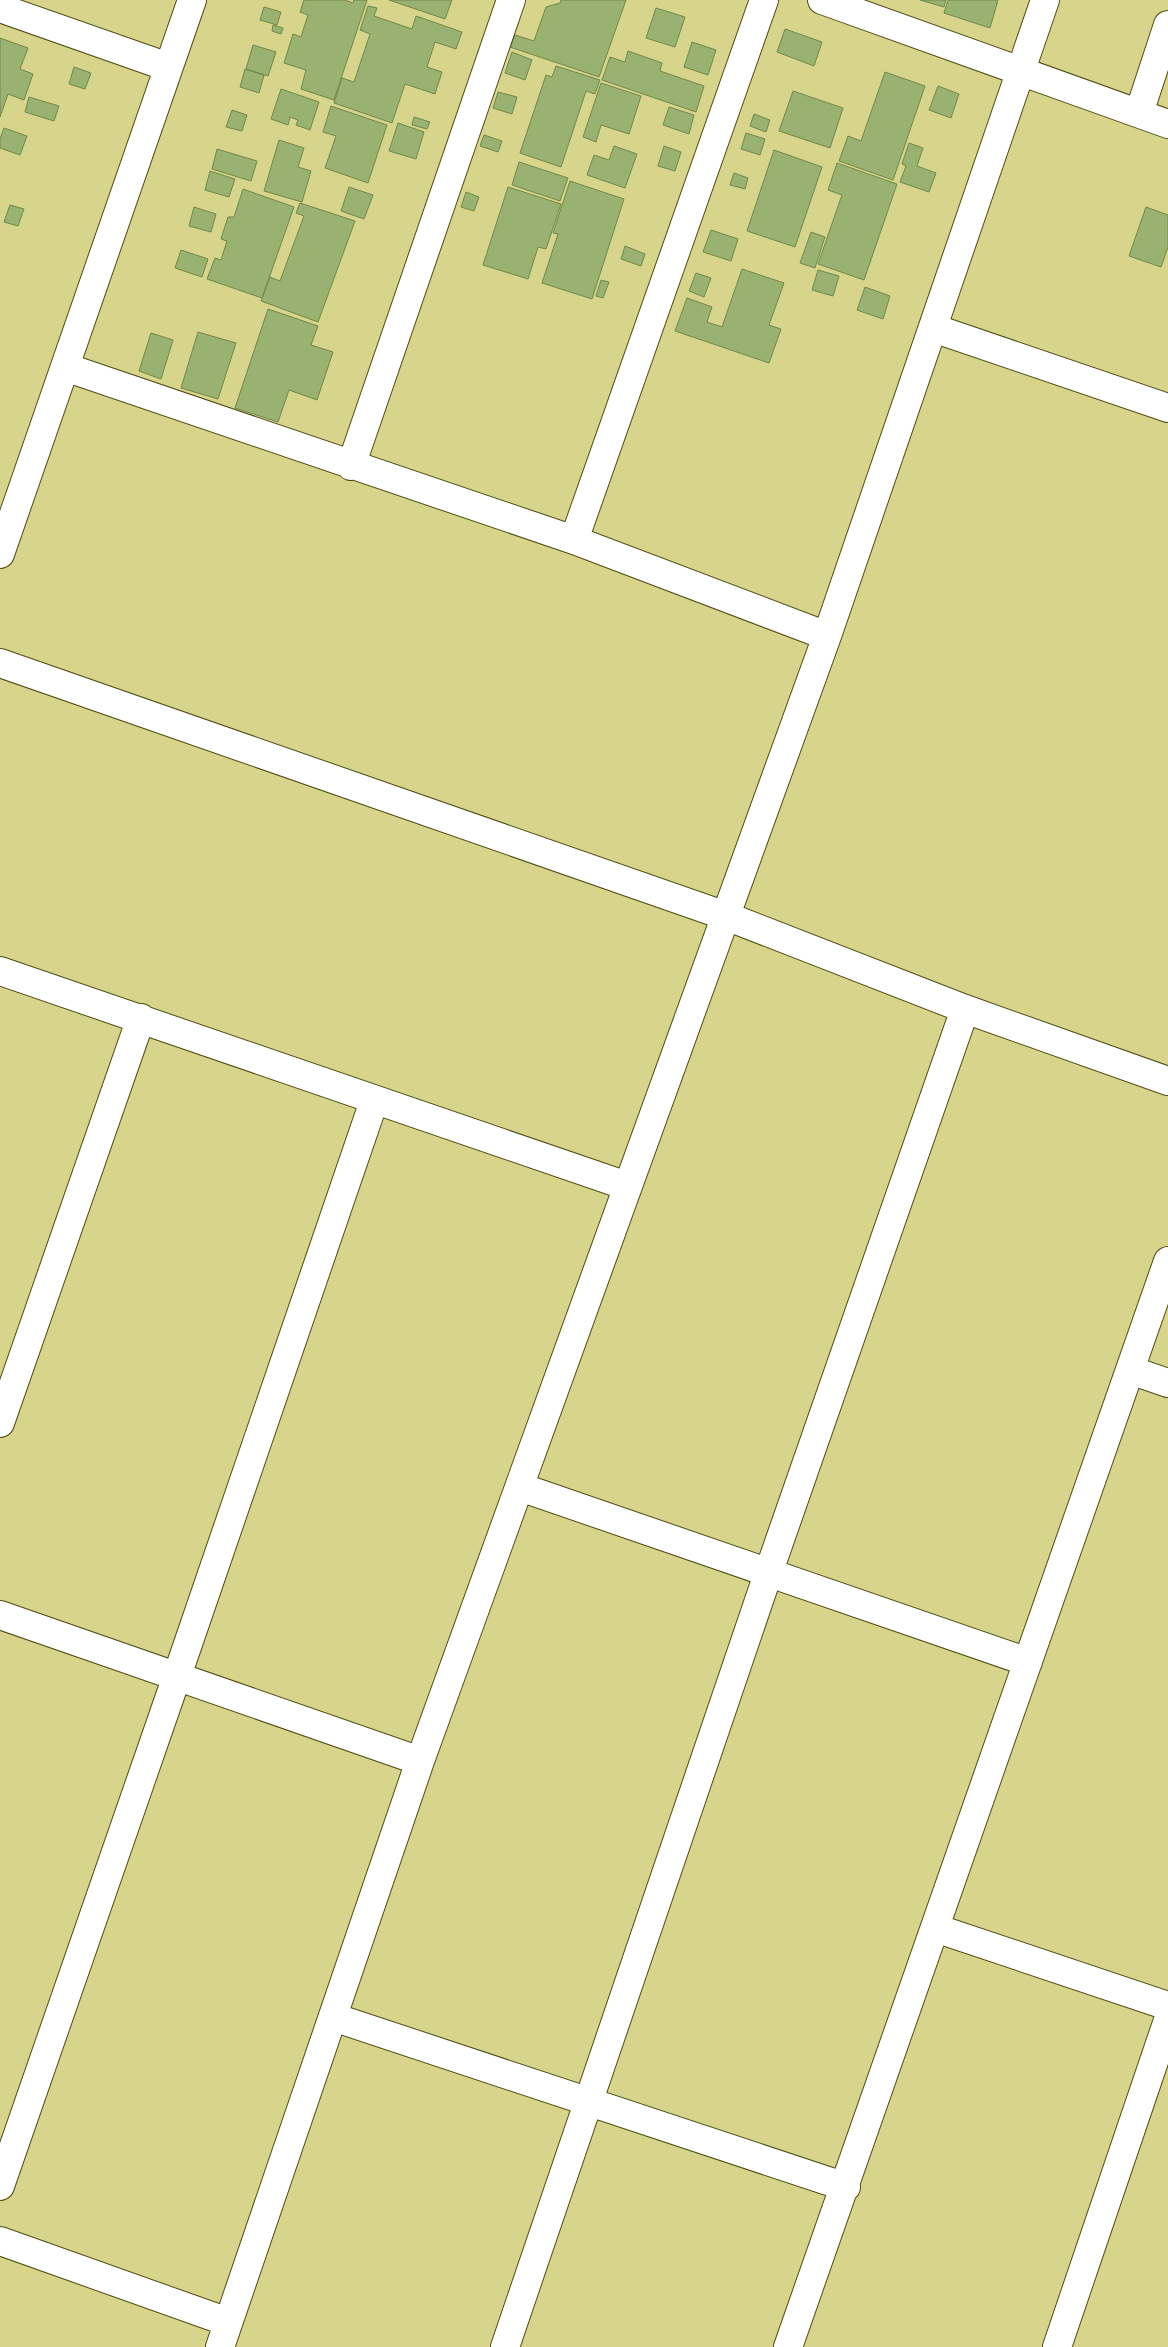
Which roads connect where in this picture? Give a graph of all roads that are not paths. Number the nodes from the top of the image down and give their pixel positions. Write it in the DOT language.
graph roads {
  1 [pos="192,0"];
  2 [pos="511,0"];
  3 [pos="764,0"];
  4 [pos="822,0"];
  5 [pos="1045,0"];
  6 [pos="0,8"];
  7 [pos="1168,25"];
  8 [pos="168,67"];
  9 [pos="1020,71"];
  10 [pos="1139,114"];
  11 [pos="1168,124"];
  12 [pos="933,328"];
  13 [pos="65,367"];
  14 [pos="1168,408"];
  15 [pos="351,466"];
  16 [pos="574,540"];
  17 [pos="0,554"];
  18 [pos="827,636"];
  19 [pos="0,663"];
  20 [pos="726,916"];
  21 [pos="0,970"];
  22 [pos="965,1009"];
  23 [pos="141,1018"];
  24 [pos="1168,1081"];
  25 [pos="374,1101"];
  26 [pos="627,1186"];
  27 [pos="1168,1261"];
  28 [pos="1130,1370"];
  29 [pos="1168,1383"];
  30 [pos="0,1423"];
  31 [pos="520,1488"];
  32 [pos="768,1574"];
  33 [pos="0,1615"];
  34 [pos="1028,1662"];
  35 [pos="177,1676"];
  36 [pos="420,1761"];
  37 [pos="935,1928"];
  38 [pos="1168,2006"];
  39 [pos="333,2017"];
  40 [pos="1168,2020"];
  41 [pos="588,2103"];
  42 [pos="0,2186"];
  43 [pos="846,2187"];
  44 [pos="0,2241"];
  45 [pos="228,2322"];
  46 [pos="220,2347"];
  47 [pos="505,2347"];
  48 [pos="788,2347"];
  49 [pos="1057,2347"];
  1 -- 8 [label="street"];
  2 -- 15 [label="street"];
  3 -- 16 [label="street"];
  4 -- 9 [label="street"];
  5 -- 9 [label="street"];
  6 -- 8 [label="street"];
  7 -- 10 [label="street"];
  8 -- 13 [label="street"];
  9 -- 10 [label="street"];
  9 -- 12 [label="street"];
  10 -- 11 [label="street"];
  12 -- 14 [label="street"];
  12 -- 18 [label="street"];
  13 -- 15 [label="street"];
  13 -- 17 [label="street"];
  15 -- 16 [label="street"];
  16 -- 18 [label="street"];
  18 -- 20 [label="street"];
  19 -- 20 [label="street"];
  20 -- 22 [label="street"];
  20 -- 26 [label="street"];
  21 -- 23 [label="street"];
  22 -- 24 [label="street"];
  22 -- 32 [label="street"];
  23 -- 25 [label="street"];
  23 -- 30 [label="street"];
  25 -- 26 [label="street"];
  25 -- 35 [label="street"];
  26 -- 31 [label="street"];
  27 -- 28 [label="street"];
  28 -- 29 [label="street"];
  28 -- 34 [label="street"];
  31 -- 32 [label="street"];
  31 -- 36 [label="street"];
  32 -- 34 [label="street"];
  32 -- 41 [label="street"];
  33 -- 35 [label="street"];
  34 -- 37 [label="street"];
  35 -- 36 [label="street"];
  35 -- 42 [label="street"];
  36 -- 39 [label="street"];
  37 -- 38 [label="street"];
  37 -- 43 [label="street"];
  39 -- 41 [label="street"];
  39 -- 45 [label="street"];
  40 -- 49 [label="street"];
  41 -- 43 [label="street"];
  41 -- 47 [label="street"];
  43 -- 48 [label="street"];
  44 -- 45 [label="street"];
  45 -- 46 [label="street"];
}
